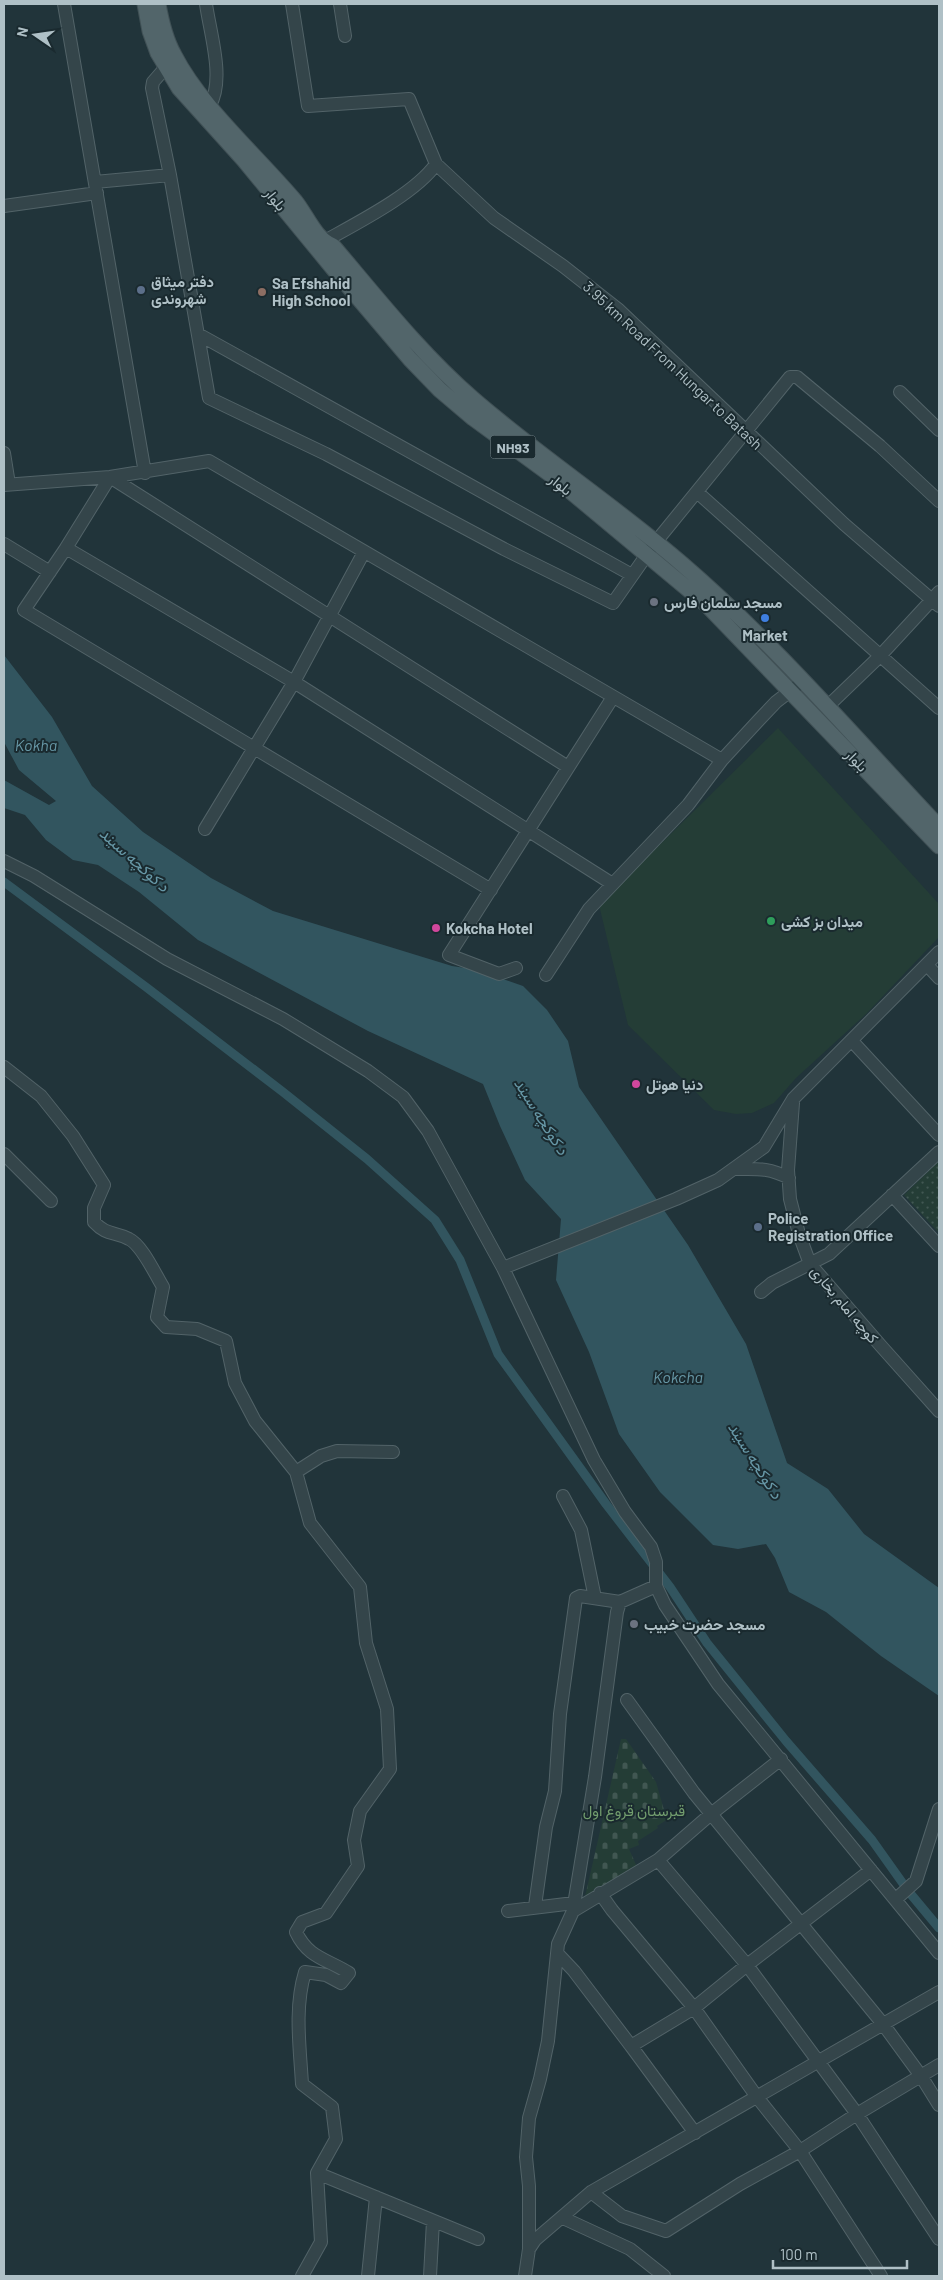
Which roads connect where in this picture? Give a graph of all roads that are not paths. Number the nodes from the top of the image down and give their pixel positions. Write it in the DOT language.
graph roads {
  1 [pos="64,4"];
  2 [pos="145,4"];
  3 [pos="158,4"];
  4 [pos="206,4"];
  5 [pos="292,4"];
  6 [pos="340,4"];
  7 [pos="345,36"];
  8 [pos="166,66"];
  9 [pos="210,105"];
  10 [pos="248,157"];
  11 [pos="436,164"];
  12 [pos="170,175"];
  13 [pos="96,188"];
  14 [pos="4,206"];
  15 [pos="323,242"];
  16 [pos="198,334"];
  17 [pos="900,392"];
  18 [pos="939,430"];
  19 [pos="747,431"];
  20 [pos="4,453"];
  21 [pos="145,473"];
  22 [pos="110,477"];
  23 [pos="6,484"];
  24 [pos="697,492"];
  25 [pos="939,501"];
  26 [pos="4,544"];
  27 [pos="66,548"];
  28 [pos="651,549"];
  29 [pos="364,552"];
  30 [pos="50,572"];
  31 [pos="632,575"];
  32 [pos="936,599"];
  33 [pos="331,616"];
  34 [pos="879,657"];
  35 [pos="803,681"];
  36 [pos="294,682"];
  37 [pos="791,692"];
  38 [pos="613,697"];
  39 [pos="827,707"];
  40 [pos="939,708"];
  41 [pos="253,747"];
  42 [pos="722,760"];
  43 [pos="568,767"];
  44 [pos="939,827"];
  45 [pos="205,829"];
  46 [pos="528,831"];
  47 [pos="939,846"];
  48 [pos="4,860"];
  49 [pos="611,883"];
  50 [pos="490,890"];
  51 [pos="939,952"];
  52 [pos="927,965"];
  53 [pos="516,968"];
  54 [pos="546,974"];
  55 [pos="939,978"];
  56 [pos="852,1041"];
  57 [pos="4,1067"];
  58 [pos="793,1099"];
  59 [pos="939,1135"];
  60 [pos="939,1152"];
  61 [pos="4,1154"];
  62 [pos="734,1169"];
  63 [pos="789,1178"];
  64 [pos="892,1195"];
  65 [pos="51,1202"];
  66 [pos="939,1246"];
  67 [pos="810,1264"];
  68 [pos="504,1268"];
  69 [pos="761,1292"];
  70 [pos="939,1411"];
  71 [pos="393,1452"];
  72 [pos="296,1472"];
  73 [pos="563,1496"];
  74 [pos="656,1586"];
  75 [pos="595,1598"];
  76 [pos="620,1602"];
  77 [pos="627,1700"];
  78 [pos="781,1759"];
  79 [pos="939,1809"];
  80 [pos="711,1814"];
  81 [pos="658,1860"];
  82 [pos="871,1870"];
  83 [pos="600,1893"];
  84 [pos="900,1895"];
  85 [pos="535,1906"];
  86 [pos="573,1907"];
  87 [pos="508,1911"];
  88 [pos="800,1925"];
  89 [pos="939,1953"];
  90 [pos="558,1954"];
  91 [pos="747,1965"];
  92 [pos="939,1992"];
  93 [pos="694,2008"];
  94 [pos="883,2024"];
  95 [pos="631,2046"];
  96 [pos="818,2063"];
  97 [pos="939,2065"];
  98 [pos="921,2076"];
  99 [pos="757,2097"];
  100 [pos="939,2105"];
  101 [pos="857,2114"];
  102 [pos="694,2133"];
  103 [pos="800,2151"];
  104 [pos="317,2173"];
  105 [pos="591,2192"];
  106 [pos="376,2197"];
  107 [pos="563,2218"];
  108 [pos="433,2221"];
  109 [pos="478,2239"];
  110 [pos="939,2239"];
  111 [pos="529,2249"];
  112 [pos="302,2276"];
  113 [pos="368,2276"];
  114 [pos="430,2276"];
  115 [pos="525,2276"];
  116 [pos="664,2276"];
  117 [pos="881,2276"];
  1 -- 13 [label="street"];
  2 -- 8 [label="main road, بلوار / NH93"];
  3 -- 9 [label="main road, بلوار / NH93"];
  4 -- 9 [label="street"];
  5 -- 11 [label="street"];
  6 -- 7 [label="street"];
  8 -- 10 [label="main road, بلوار / NH93"];
  8 -- 12 [label="street"];
  9 -- 10 [label="main road, بلوار / NH93"];
  10 -- 15 [label="main road, بلوار / NH93"];
  10 -- 28 [label="main road, بلوار / NH93"];
  11 -- 15 [label="street"];
  11 -- 19 [label="street, 3.95 km Road From Hungar to Batash"];
  12 -- 13 [label="street"];
  12 -- 16 [label="street"];
  13 -- 14 [label="street"];
  13 -- 21 [label="street"];
  15 -- 28 [label="main road, بلوار / NH93"];
  16 -- 31 [label="street"];
  16 -- 31 [label="street"];
  17 -- 18 [label="street"];
  19 -- 24 [label="street"];
  19 -- 25 [label="street"];
  19 -- 32 [label="street, 3.95 km Road From Hungar to Batash"];
  20 -- 23 [label="street"];
  21 -- 22 [label="street"];
  21 -- 29 [label="street"];
  22 -- 23 [label="street"];
  22 -- 27 [label="street"];
  22 -- 33 [label="street"];
  24 -- 28 [label="street"];
  24 -- 34 [label="street"];
  26 -- 30 [label="street"];
  27 -- 30 [label="street"];
  27 -- 36 [label="street"];
  28 -- 31 [label="street"];
  28 -- 35 [label="main road, بلوار / NH93"];
  28 -- 37 [label="main road, بلوار / NH93"];
  29 -- 33 [label="street"];
  29 -- 38 [label="street"];
  30 -- 41 [label="street"];
  32 -- 34 [label="street"];
  33 -- 36 [label="street"];
  33 -- 43 [label="street"];
  34 -- 39 [label="street"];
  34 -- 40 [label="street"];
  35 -- 37 [label="street"];
  35 -- 39 [label="main road, بلوار / NH93"];
  36 -- 41 [label="street"];
  36 -- 46 [label="street"];
  37 -- 42 [label="street"];
  37 -- 47 [label="main road, بلوار / NH93"];
  38 -- 42 [label="street"];
  38 -- 43 [label="street"];
  39 -- 44 [label="main road, بلوار / NH93"];
  41 -- 45 [label="street"];
  41 -- 50 [label="street"];
  42 -- 49 [label="street"];
  43 -- 46 [label="street"];
  46 -- 49 [label="street"];
  46 -- 50 [label="street"];
  48 -- 68 [label="street"];
  49 -- 54 [label="street"];
  50 -- 53 [label="street"];
  51 -- 52 [label="street"];
  52 -- 55 [label="street"];
  52 -- 56 [label="street"];
  56 -- 58 [label="street"];
  56 -- 59 [label="street"];
  57 -- 72 [label="street"];
  58 -- 62 [label="street"];
  58 -- 63 [label="street, کوچه امام بخاری"];
  60 -- 64 [label="street"];
  61 -- 65 [label="street"];
  62 -- 63 [label="street"];
  62 -- 68 [label="street"];
  63 -- 67 [label="street, کوچه امام بخاری"];
  64 -- 66 [label="street"];
  64 -- 67 [label="street"];
  67 -- 69 [label="street"];
  67 -- 70 [label="street, کوچه امام بخاری"];
  68 -- 74 [label="street"];
  71 -- 72 [label="street"];
  72 -- 104 [label="street"];
  73 -- 75 [label="street"];
  74 -- 76 [label="street"];
  74 -- 78 [label="street"];
  75 -- 76 [label="street"];
  75 -- 85 [label="street"];
  76 -- 86 [label="street"];
  77 -- 80 [label="street"];
  78 -- 80 [label="street"];
  78 -- 82 [label="street"];
  79 -- 84 [label="street"];
  80 -- 81 [label="street"];
  80 -- 88 [label="street"];
  81 -- 83 [label="street"];
  81 -- 91 [label="street"];
  82 -- 84 [label="street"];
  82 -- 88 [label="street"];
  83 -- 86 [label="street"];
  83 -- 93 [label="street"];
  84 -- 89 [label="street"];
  85 -- 86 [label="street"];
  85 -- 87 [label="street"];
  86 -- 90 [label="street"];
  88 -- 91 [label="street"];
  88 -- 94 [label="street"];
  90 -- 95 [label="street"];
  90 -- 111 [label="street"];
  91 -- 93 [label="street"];
  91 -- 96 [label="street"];
  92 -- 94 [label="street"];
  93 -- 95 [label="street"];
  93 -- 99 [label="street"];
  94 -- 96 [label="street"];
  94 -- 98 [label="street"];
  95 -- 102 [label="street"];
  96 -- 99 [label="street"];
  96 -- 101 [label="street"];
  97 -- 98 [label="street"];
  98 -- 100 [label="street"];
  98 -- 101 [label="street"];
  99 -- 102 [label="street"];
  99 -- 103 [label="street"];
  101 -- 103 [label="street"];
  101 -- 110 [label="street"];
  102 -- 105 [label="street"];
  103 -- 105 [label="street"];
  103 -- 117 [label="street"];
  104 -- 106 [label="street"];
  104 -- 112 [label="street"];
  105 -- 107 [label="street"];
  106 -- 108 [label="street"];
  106 -- 113 [label="street"];
  107 -- 111 [label="street"];
  107 -- 116 [label="street"];
  108 -- 109 [label="street"];
  108 -- 114 [label="street"];
  111 -- 115 [label="street"];
}
